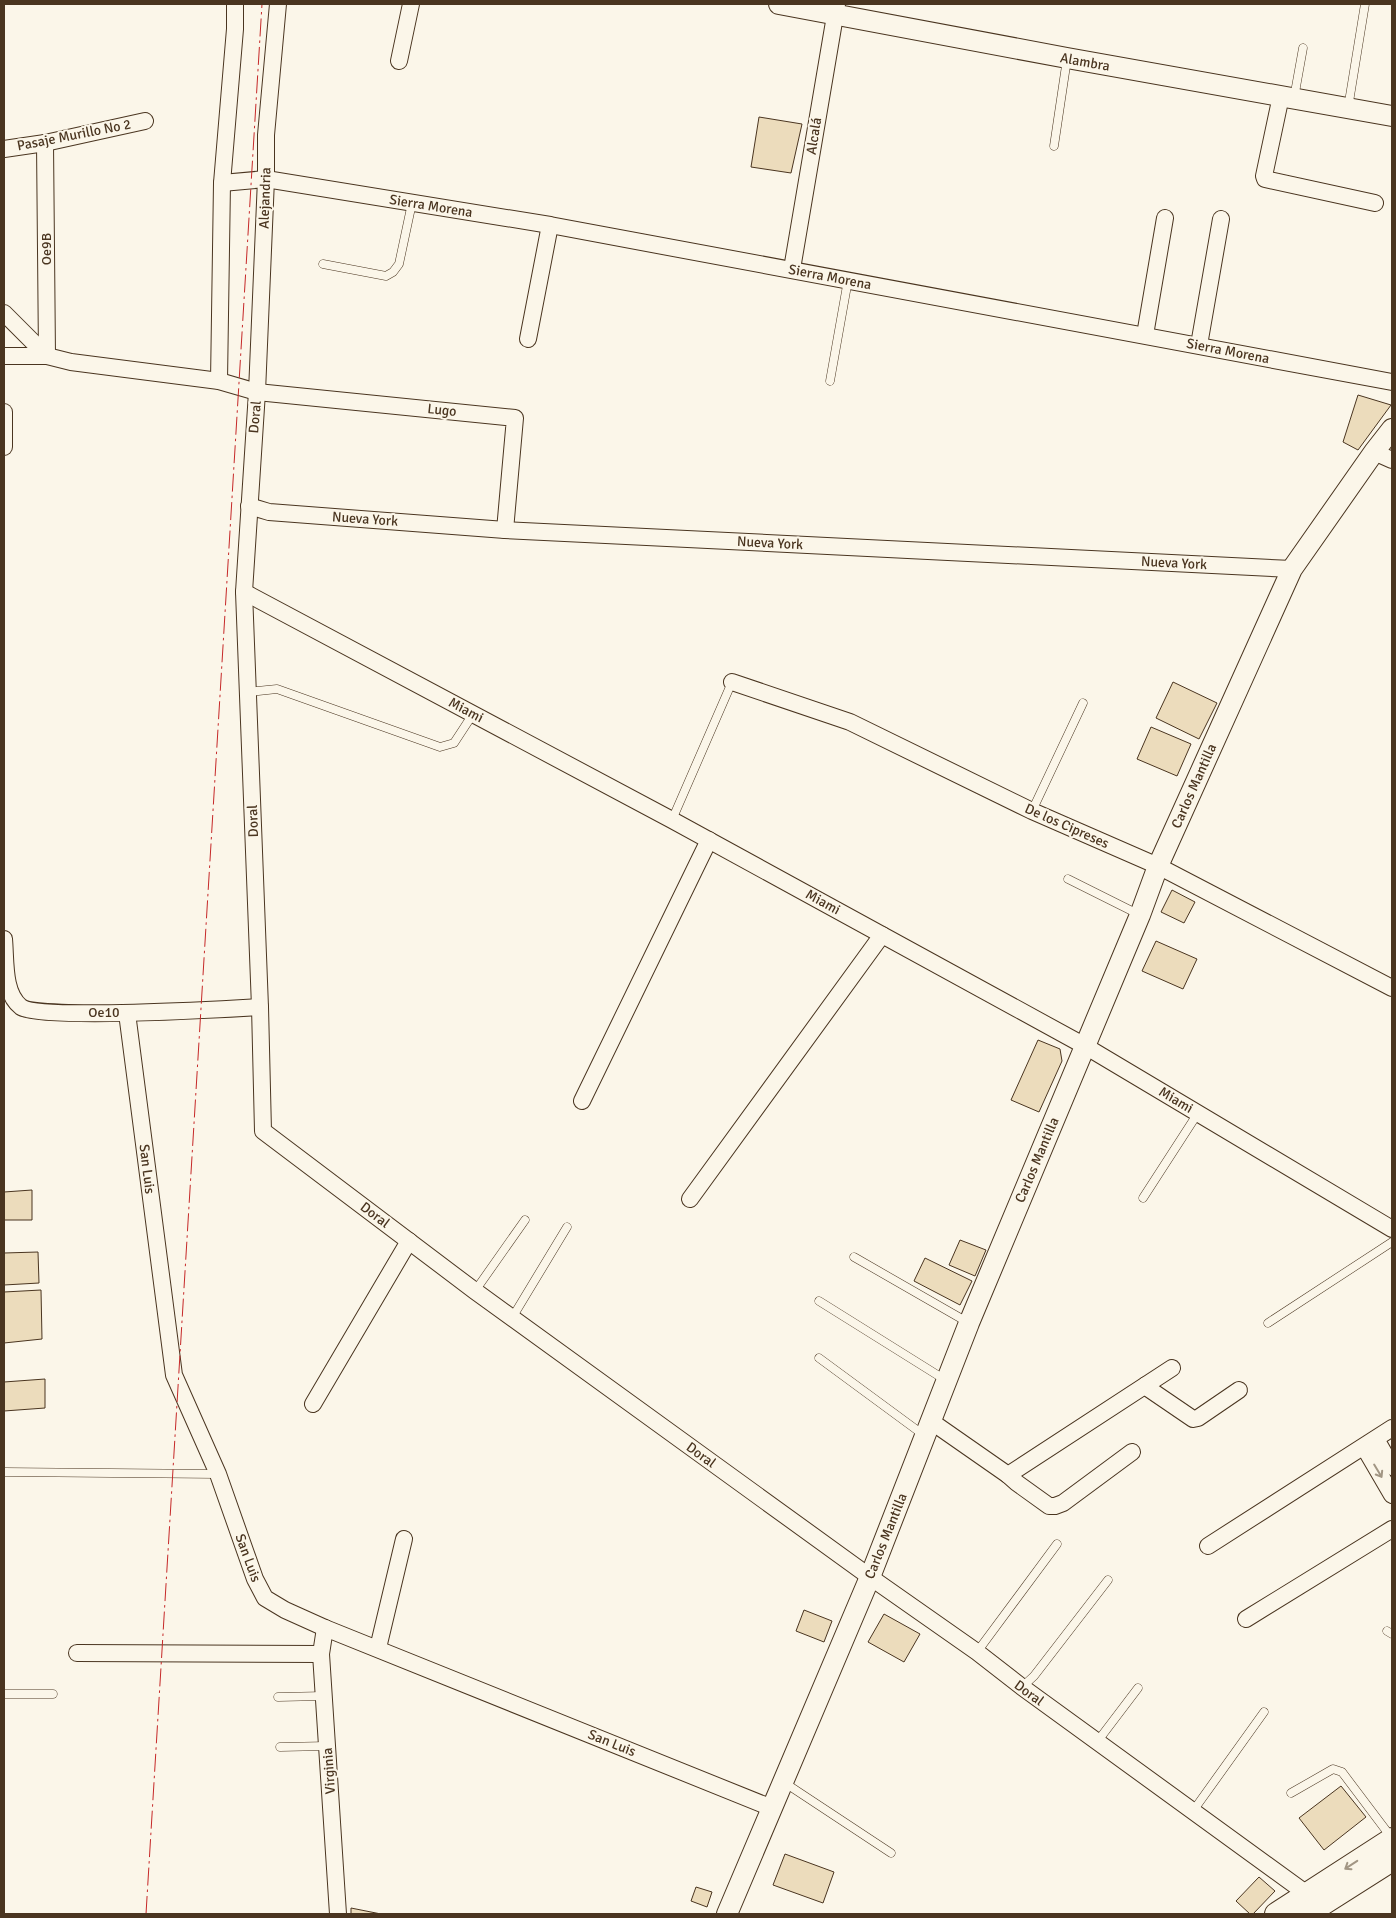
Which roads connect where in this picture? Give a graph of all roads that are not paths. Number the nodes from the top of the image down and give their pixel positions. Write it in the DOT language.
graph roads {
  1 [pos="235,4"];
  2 [pos="278,4"];
  3 [pos="411,4"];
  4 [pos="778,4"];
  5 [pos="1365,4"];
  6 [pos="836,9"];
  7 [pos="1303,48"];
  8 [pos="1067,58"];
  9 [pos="399,61"];
  10 [pos="1288,98"];
  11 [pos="1348,108"];
  12 [pos="1392,116"];
  13 [pos="145,121"];
  14 [pos="45,143"];
  15 [pos="1054,146"];
  16 [pos="4,149"];
  17 [pos="266,179"];
  18 [pos="222,183"];
  19 [pos="412,203"];
  20 [pos="1375,203"];
  21 [pos="1165,218"];
  22 [pos="1221,219"];
  23 [pos="550,225"];
  24 [pos="323,264"];
  25 [pos="792,269"];
  26 [pos="848,280"];
  27 [pos="4,313"];
  28 [pos="1145,335"];
  29 [pos="528,339"];
  30 [pos="1199,345"];
  31 [pos="4,356"];
  32 [pos="47,356"];
  33 [pos="219,381"];
  34 [pos="830,381"];
  35 [pos="1392,382"];
  36 [pos="256,392"];
  37 [pos="4,412"];
  38 [pos="1392,429"];
  39 [pos="4,447"];
  40 [pos="1374,452"];
  41 [pos="1392,460"];
  42 [pos="249,506"];
  43 [pos="505,530"];
  44 [pos="1292,569"];
  45 [pos="244,592"];
  46 [pos="732,682"];
  47 [pos="248,692"];
  48 [pos="1083,703"];
  49 [pos="473,714"];
  50 [pos="1032,811"];
  51 [pos="672,820"];
  52 [pos="709,840"];
  53 [pos="1158,866"];
  54 [pos="1068,879"];
  55 [pos="1140,915"];
  56 [pos="882,935"];
  57 [pos="4,939"];
  58 [pos="1392,988"];
  59 [pos="260,1007"];
  60 [pos="127,1013"];
  61 [pos="1085,1046"];
  62 [pos="582,1101"];
  63 [pos="1198,1113"];
  64 [pos="1144,1198"];
  65 [pos="690,1199"];
  66 [pos="525,1220"];
  67 [pos="567,1227"];
  68 [pos="1392,1229"];
  69 [pos="409,1241"];
  70 [pos="1392,1242"];
  71 [pos="854,1257"];
  72 [pos="475,1291"];
  73 [pos="820,1301"];
  74 [pos="512,1318"];
  75 [pos="1268,1322"];
  76 [pos="970,1323"];
  77 [pos="820,1358"];
  78 [pos="1172,1368"];
  79 [pos="947,1382"];
  80 [pos="1146,1385"];
  81 [pos="1239,1390"];
  82 [pos="313,1404"];
  83 [pos="1392,1428"];
  84 [pos="929,1429"];
  85 [pos="1370,1443"];
  86 [pos="1132,1452"];
  87 [pos="1392,1467"];
  88 [pos="4,1472"];
  89 [pos="218,1474"];
  90 [pos="1008,1475"];
  91 [pos="1392,1495"];
  92 [pos="1392,1529"];
  93 [pos="404,1539"];
  94 [pos="1057,1544"];
  95 [pos="1208,1546"];
  96 [pos="870,1577"];
  97 [pos="1108,1580"];
  98 [pos="1246,1619"];
  99 [pos="325,1628"];
  100 [pos="378,1648"];
  101 [pos="977,1652"];
  102 [pos="76,1653"];
  103 [pos="321,1654"];
  104 [pos="1022,1688"];
  105 [pos="1138,1688"];
  106 [pos="4,1694"];
  107 [pos="53,1694"];
  108 [pos="324,1696"];
  109 [pos="278,1697"];
  110 [pos="1264,1712"];
  111 [pos="1097,1742"];
  112 [pos="327,1746"];
  113 [pos="280,1747"];
  114 [pos="783,1782"];
  115 [pos="1291,1793"];
  116 [pos="772,1808"];
  117 [pos="1194,1812"];
  118 [pos="1392,1839"];
  119 [pos="891,1852"];
  120 [pos="1392,1860"];
  121 [pos="1307,1904"];
  122 [pos="338,1914"];
  123 [pos="726,1914"];
  124 [pos="1276,1914"];
  1 -- 18 [label="street"];
  2 -- 17 [label="street, Alejandria"];
  3 -- 9 [label="street"];
  4 -- 6 [label="street, Alambra"];
  5 -- 11 [label="lane"];
  6 -- 8 [label="street, Alambra"];
  6 -- 25 [label="street, Alcalá"];
  7 -- 10 [label="lane"];
  8 -- 10 [label="street, Alambra"];
  8 -- 15 [label="lane"];
  10 -- 11 [label="street, Alambra"];
  10 -- 20 [label="street"];
  11 -- 12 [label="street, Alambra"];
  13 -- 14 [label="street, Pasaje Murillo No 2"];
  14 -- 16 [label="street, Pasaje Murillo No 2"];
  14 -- 32 [label="street, Oe9B"];
  17 -- 18 [label="street, Sierra Morena"];
  17 -- 19 [label="street, Sierra Morena"];
  17 -- 36 [label="street, Alejandria"];
  18 -- 33 [label="street"];
  19 -- 23 [label="street, Sierra Morena"];
  19 -- 24 [label="lane"];
  21 -- 28 [label="street"];
  22 -- 30 [label="street"];
  23 -- 25 [label="street, Sierra Morena"];
  23 -- 29 [label="street"];
  25 -- 26 [label="street, Sierra Morena"];
  26 -- 28 [label="street, Sierra Morena"];
  26 -- 34 [label="lane"];
  27 -- 32 [label="street"];
  28 -- 30 [label="street, Sierra Morena"];
  30 -- 35 [label="street, Sierra Morena"];
  31 -- 32 [label="street, Doral"];
  32 -- 33 [label="street, Doral"];
  33 -- 36 [label="street, Doral"];
  36 -- 42 [label="street, Doral"];
  36 -- 43 [label="street, Lugo"];
  37 -- 39 [label="street"];
  38 -- 40 [label="street, Carlos Mantilla"];
  40 -- 41 [label="street"];
  40 -- 44 [label="street, Carlos Mantilla"];
  42 -- 43 [label="street, Nueva York"];
  42 -- 45 [label="street, Doral"];
  43 -- 44 [label="street, Nueva York"];
  44 -- 53 [label="street, Carlos Mantilla"];
  45 -- 47 [label="street, Doral"];
  45 -- 49 [label="street, Miami"];
  46 -- 50 [label="street, De los Cipreses"];
  46 -- 51 [label="lane"];
  47 -- 49 [label="lane"];
  47 -- 59 [label="street, Doral"];
  48 -- 50 [label="lane"];
  49 -- 51 [label="street, Miami"];
  50 -- 53 [label="street, De los Cipreses"];
  51 -- 52 [label="street, Miami"];
  52 -- 56 [label="street, Miami"];
  52 -- 62 [label="street"];
  53 -- 55 [label="street, Carlos Mantilla"];
  53 -- 58 [label="street, De los Cipreses"];
  54 -- 55 [label="lane"];
  55 -- 61 [label="street, Carlos Mantilla"];
  56 -- 61 [label="street, Miami"];
  56 -- 65 [label="street"];
  57 -- 60 [label="street, Oe10"];
  59 -- 60 [label="street, Oe10"];
  59 -- 69 [label="street, Doral"];
  60 -- 89 [label="street, San Luis"];
  61 -- 63 [label="street, Miami"];
  61 -- 76 [label="street, Carlos Mantilla"];
  63 -- 64 [label="lane"];
  63 -- 68 [label="street, Miami"];
  66 -- 72 [label="lane"];
  67 -- 74 [label="lane"];
  69 -- 72 [label="street, Doral"];
  69 -- 82 [label="street"];
  70 -- 75 [label="lane"];
  71 -- 76 [label="lane"];
  72 -- 74 [label="street, Doral"];
  73 -- 79 [label="lane"];
  74 -- 96 [label="street, Doral"];
  76 -- 79 [label="street, Carlos Mantilla"];
  77 -- 84 [label="lane"];
  78 -- 80 [label="street"];
  79 -- 84 [label="street, Carlos Mantilla"];
  80 -- 81 [label="street"];
  80 -- 90 [label="street"];
  83 -- 85 [label="street"];
  84 -- 90 [label="street"];
  84 -- 96 [label="street, Carlos Mantilla"];
  85 -- 87 [label="street"];
  85 -- 91 [label="street, one-way"];
  85 -- 95 [label="street"];
  86 -- 90 [label="street"];
  88 -- 89 [label="lane"];
  89 -- 99 [label="street, San Luis"];
  92 -- 98 [label="street"];
  93 -- 100 [label="street"];
  94 -- 101 [label="lane"];
  96 -- 101 [label="street, Doral"];
  96 -- 114 [label="street, Carlos Mantilla"];
  97 -- 104 [label="lane"];
  99 -- 100 [label="street, San Luis"];
  99 -- 103 [label="street, Virginia"];
  100 -- 116 [label="street, San Luis"];
  101 -- 104 [label="street, Doral"];
  102 -- 103 [label="street"];
  103 -- 108 [label="street, Virginia"];
  104 -- 111 [label="street, Doral"];
  105 -- 111 [label="lane"];
  106 -- 107 [label="lane"];
  108 -- 109 [label="lane"];
  108 -- 112 [label="street, Virginia"];
  110 -- 117 [label="lane"];
  111 -- 117 [label="street, Doral"];
  112 -- 113 [label="lane"];
  112 -- 122 [label="street, Virginia"];
  114 -- 116 [label="street, Carlos Mantilla"];
  114 -- 119 [label="lane"];
  115 -- 118 [label="lane"];
  116 -- 123 [label="street, Carlos Mantilla"];
  117 -- 121 [label="street, Doral"];
  118 -- 121 [label="main road, one-way"];
  120 -- 121 [label="main road"];
  121 -- 124 [label="main road"];
}
